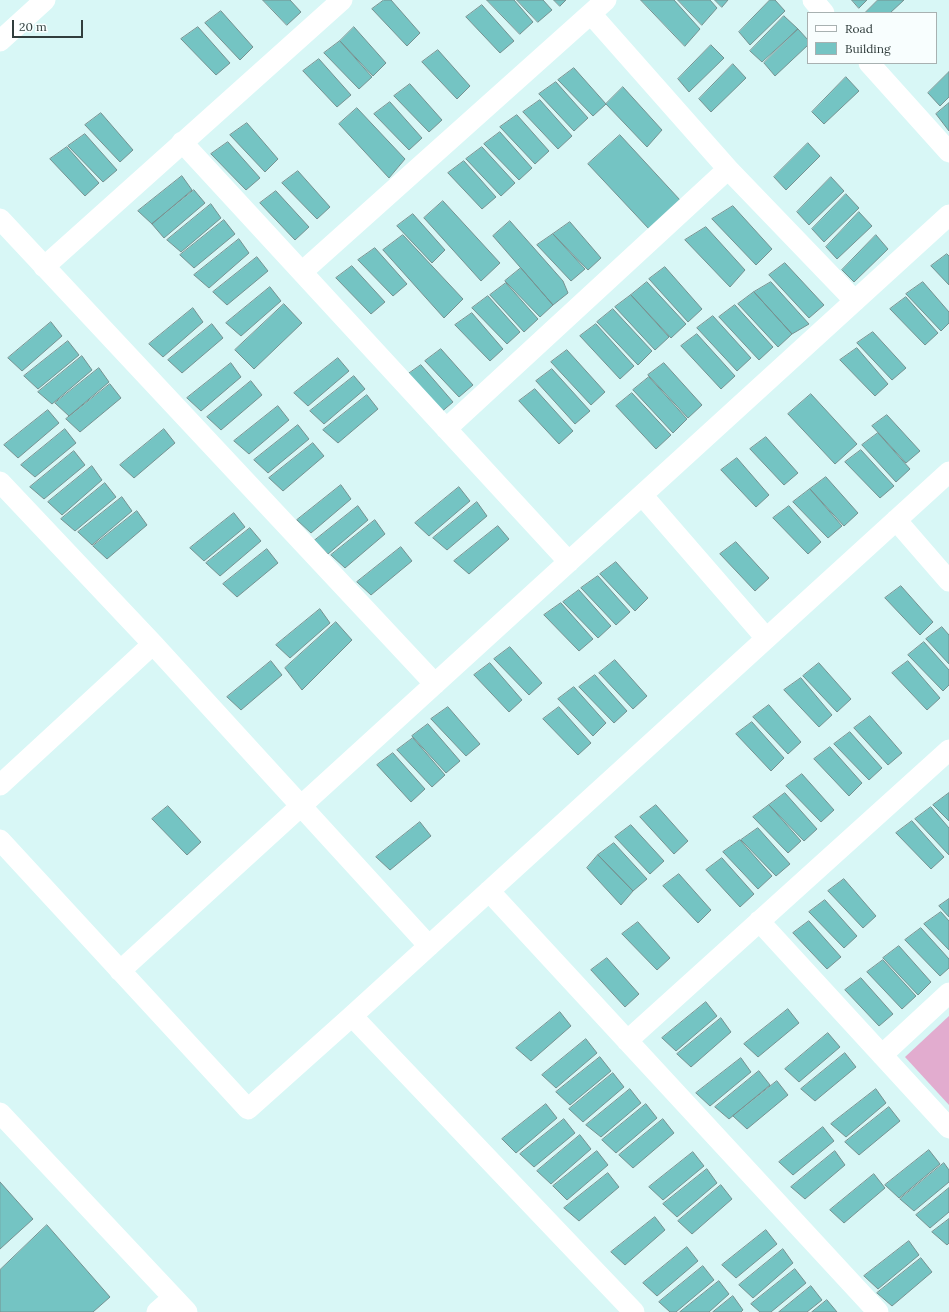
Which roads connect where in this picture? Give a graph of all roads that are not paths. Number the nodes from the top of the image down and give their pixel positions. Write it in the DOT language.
graph roads {
  1 [pos="45,0"];
  2 [pos="342,0"];
  3 [pos="606,0"];
  4 [pos="591,14"];
  5 [pos="0,41"];
  6 [pos="870,64"];
  7 [pos="182,142"];
  8 [pos="949,152"];
  9 [pos="728,169"];
  10 [pos="949,215"];
  11 [pos="0,219"];
  12 [pos="44,267"];
  13 [pos="302,272"];
  14 [pos="855,301"];
  15 [pos="446,429"];
  16 [pos="949,472"];
  17 [pos="0,482"];
  18 [pos="642,495"];
  19 [pos="896,520"];
  20 [pos="569,562"];
  21 [pos="949,581"];
  22 [pos="766,638"];
  23 [pos="153,644"];
  24 [pos="435,684"];
  25 [pos="949,750"];
  26 [pos="0,785"];
  27 [pos="301,806"];
  28 [pos="0,840"];
  29 [pos="489,891"];
  30 [pos="759,921"];
  31 [pos="429,946"];
  32 [pos="120,971"];
  33 [pos="949,993"];
  34 [pos="352,1016"];
  35 [pos="627,1040"];
  36 [pos="882,1055"];
  37 [pos="0,1113"];
  38 [pos="949,1128"];
  39 [pos="180,1305"];
  40 [pos="157,1312"];
  41 [pos="634,1312"];
  42 [pos="878,1312"];
  1 -- 5 [label="street"];
  2 -- 7 [label="street"];
  3 -- 4 [label="street"];
  4 -- 9 [label="street"];
  4 -- 13 [label="street"];
  6 -- 8 [label="street"];
  7 -- 12 [label="street"];
  7 -- 13 [label="street"];
  9 -- 14 [label="street"];
  9 -- 15 [label="street"];
  10 -- 14 [label="street"];
  11 -- 12 [label="street"];
  12 -- 24 [label="street"];
  13 -- 15 [label="street"];
  14 -- 18 [label="street"];
  15 -- 20 [label="street"];
  16 -- 19 [label="street"];
  17 -- 23 [label="street"];
  18 -- 20 [label="street"];
  18 -- 22 [label="street"];
  19 -- 21 [label="street"];
  19 -- 22 [label="street"];
  20 -- 24 [label="street"];
  22 -- 29 [label="street"];
  23 -- 26 [label="street"];
  23 -- 27 [label="street"];
  24 -- 27 [label="street"];
  25 -- 30 [label="street"];
  27 -- 31 [label="street"];
  27 -- 32 [label="street"];
  28 -- 32 [label="street"];
  29 -- 31 [label="street"];
  29 -- 35 [label="street"];
  30 -- 35 [label="street"];
  30 -- 36 [label="street"];
  31 -- 34 [label="street"];
  32 -- 34 [label="street"];
  33 -- 36 [label="street"];
  34 -- 41 [label="street"];
  35 -- 42 [label="street"];
  36 -- 38 [label="street"];
  37 -- 39 [label="street"];
  39 -- 40 [label="street"];
}
